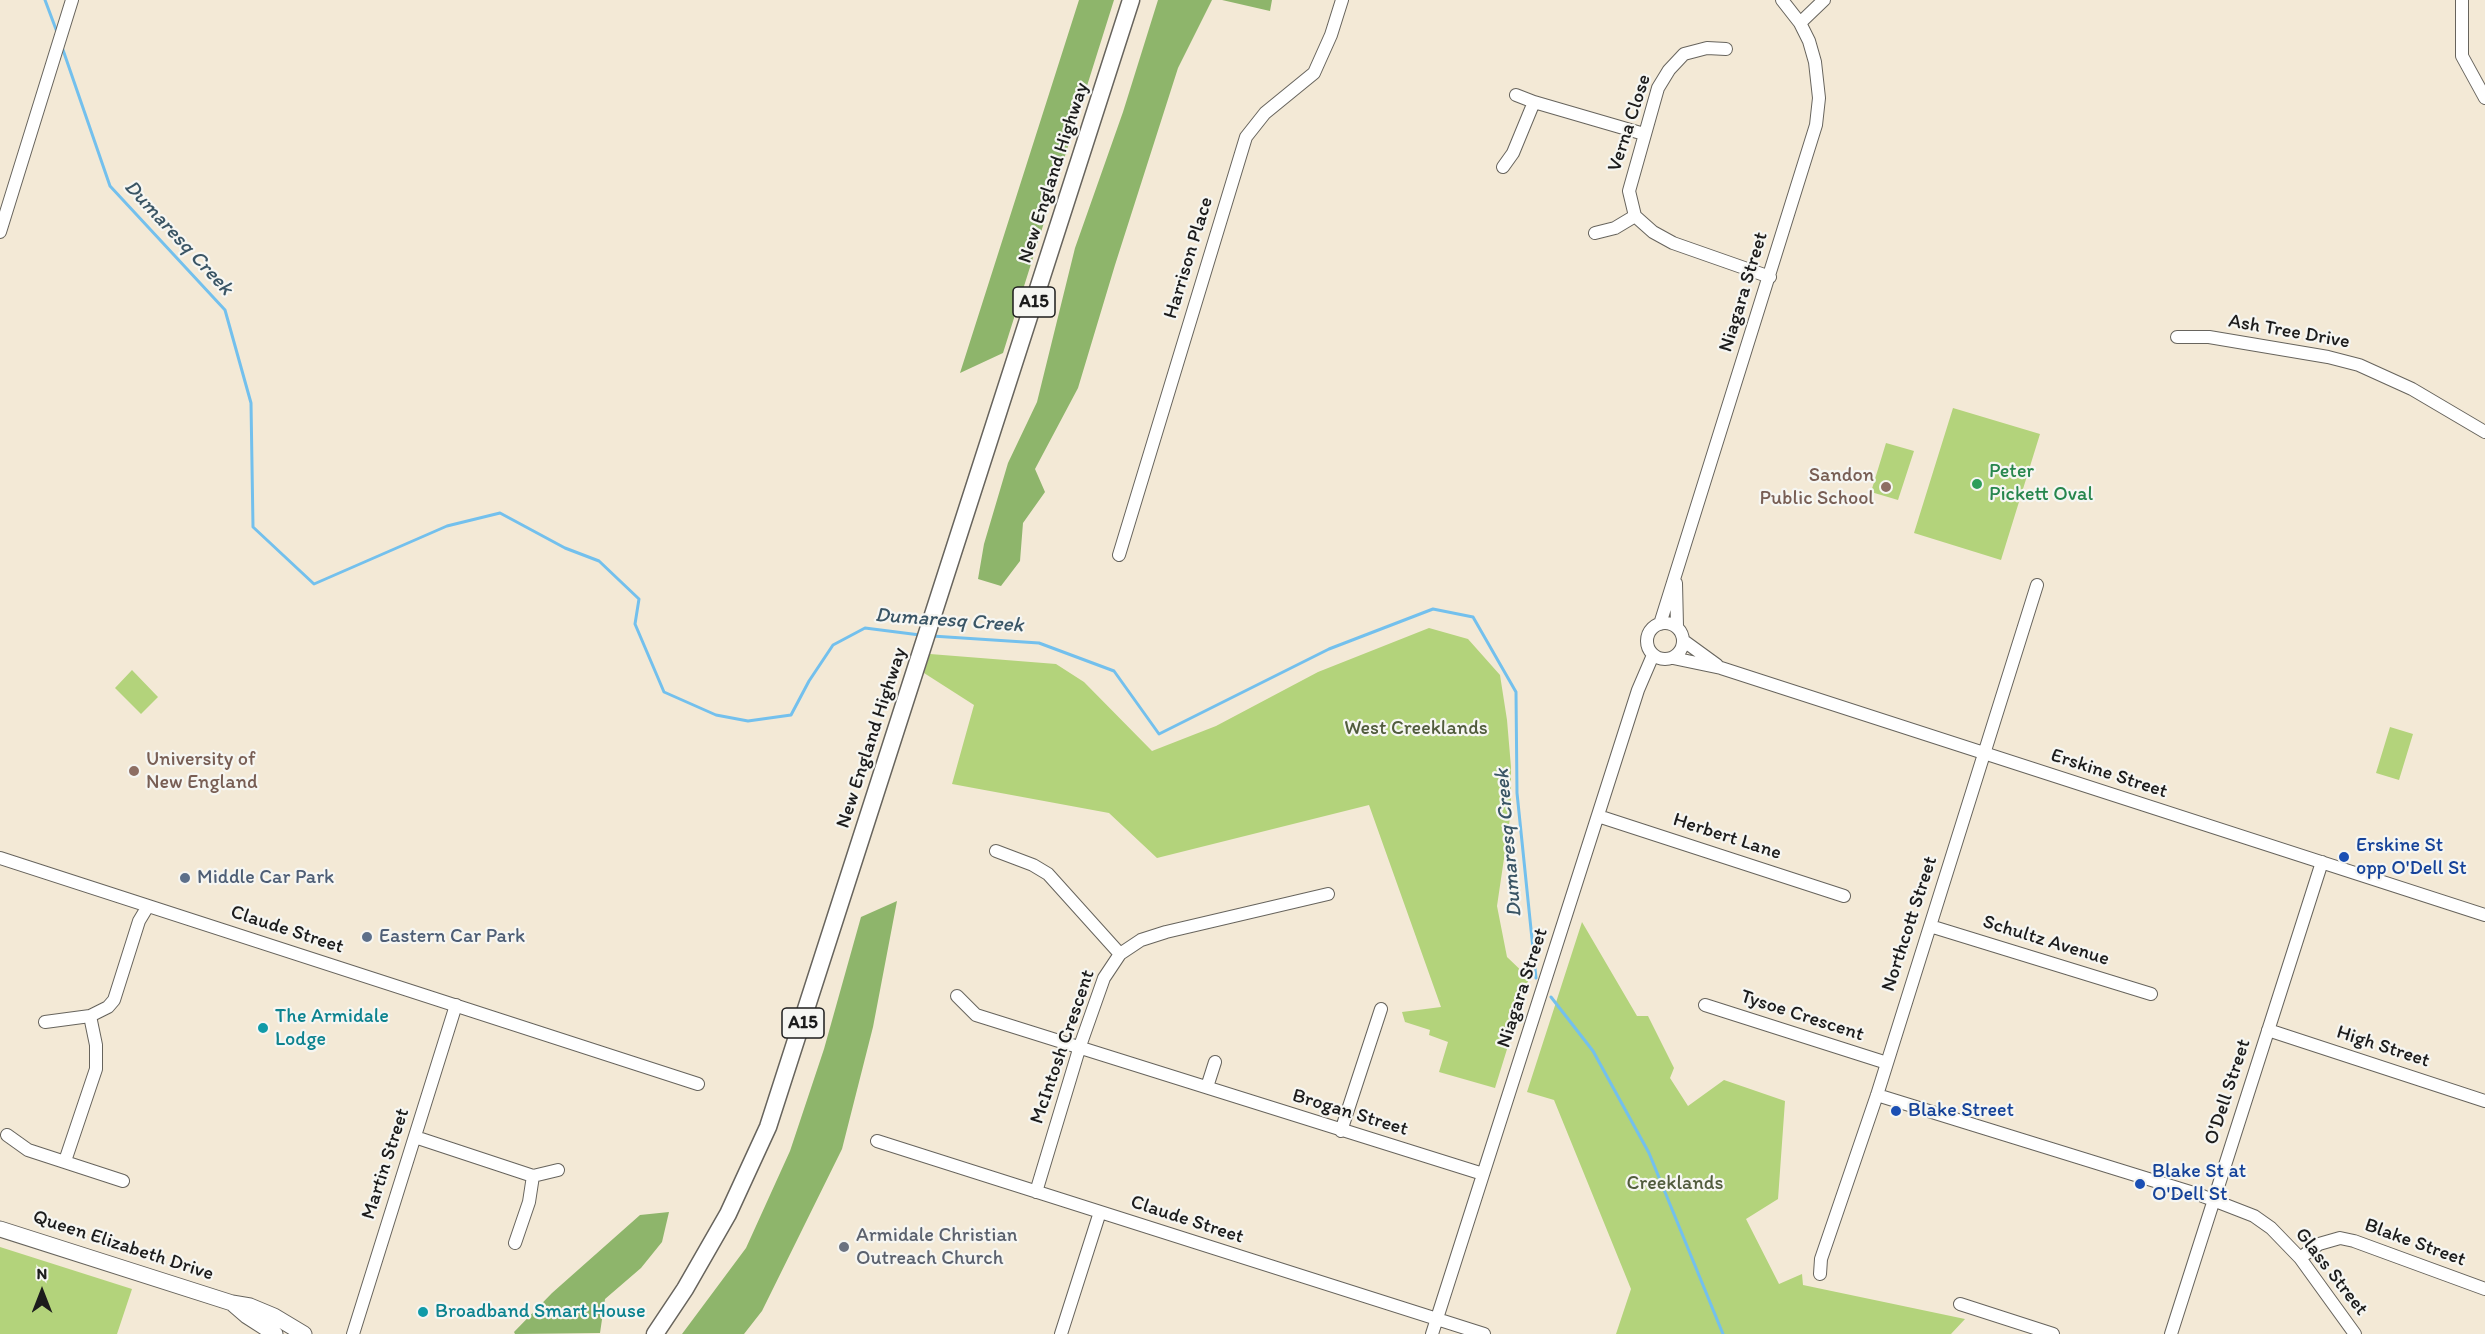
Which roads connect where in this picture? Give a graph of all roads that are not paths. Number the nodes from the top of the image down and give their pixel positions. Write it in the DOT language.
graph roads {
  1 [pos="72,0"];
  2 [pos="1131,0"];
  3 [pos="1342,0"];
  4 [pos="1782,0"];
  5 [pos="1824,0"];
  6 [pos="2462,0"];
  7 [pos="1800,23"];
  8 [pos="1726,49"];
  9 [pos="1516,95"];
  10 [pos="2485,99"];
  11 [pos="1534,102"];
  12 [pos="1644,134"];
  13 [pos="1503,167"];
  14 [pos="1635,216"];
  15 [pos="0,232"];
  16 [pos="1595,233"];
  17 [pos="1770,277"];
  18 [pos="2177,337"];
  19 [pos="2485,432"];
  20 [pos="1119,555"];
  21 [pos="1676,571"];
  22 [pos="2037,585"];
  23 [pos="1660,624"];
  24 [pos="1677,626"];
  25 [pos="1684,641"];
  26 [pos="1653,655"];
  27 [pos="1672,658"];
  28 [pos="1721,668"];
  29 [pos="1986,754"];
  30 [pos="1598,816"];
  31 [pos="996,851"];
  32 [pos="0,858"];
  33 [pos="2322,862"];
  34 [pos="1329,894"];
  35 [pos="1844,896"];
  36 [pos="148,906"];
  37 [pos="2485,915"];
  38 [pos="1930,926"];
  39 [pos="1120,954"];
  40 [pos="2151,994"];
  41 [pos="957,996"];
  42 [pos="456,1005"];
  43 [pos="1705,1005"];
  44 [pos="1381,1009"];
  45 [pos="90,1016"];
  46 [pos="45,1022"];
  47 [pos="2268,1030"];
  48 [pos="1080,1046"];
  49 [pos="1215,1062"];
  50 [pos="1887,1063"];
  51 [pos="698,1084"];
  52 [pos="1207,1087"];
  53 [pos="1876,1095"];
  54 [pos="2485,1101"];
  55 [pos="1341,1131"];
  56 [pos="7,1135"];
  57 [pos="415,1137"];
  58 [pos="878,1141"];
  59 [pos="65,1161"];
  60 [pos="558,1170"];
  61 [pos="1483,1174"];
  62 [pos="533,1176"];
  63 [pos="123,1181"];
  64 [pos="1036,1192"];
  65 [pos="2214,1200"];
  66 [pos="1100,1212"];
  67 [pos="0,1229"];
  68 [pos="515,1243"];
  69 [pos="2300,1258"];
  70 [pos="1820,1274"];
  71 [pos="2485,1289"];
  72 [pos="232,1303"];
  73 [pos="1959,1304"];
  74 [pos="1436,1319"];
  75 [pos="275,1334"];
  76 [pos="304,1334"];
  77 [pos="353,1334"];
  78 [pos="655,1334"];
  79 [pos="1061,1334"];
  80 [pos="1432,1334"];
  81 [pos="1484,1334"];
  82 [pos="2053,1334"];
  83 [pos="2170,1334"];
  84 [pos="2355,1334"];
  1 -- 15 [label="street"];
  2 -- 78 [label="highway, New England Highway / A15"];
  3 -- 20 [label="street, Harrison Place"];
  4 -- 7 [label="street, Niagara Street"];
  5 -- 7 [label="street"];
  6 -- 10 [label="street"];
  7 -- 17 [label="street, Niagara Street"];
  8 -- 12 [label="street, Verna Close"];
  9 -- 11 [label="street"];
  11 -- 12 [label="street"];
  11 -- 13 [label="street"];
  12 -- 14 [label="street, Verna Close"];
  14 -- 16 [label="street"];
  14 -- 17 [label="street"];
  17 -- 21 [label="street, Niagara Street"];
  18 -- 19 [label="street, Ash Tree Drive"];
  21 -- 23 [label="street, Niagara Street"];
  21 -- 24 [label="street, Niagara Street"];
  22 -- 29 [label="street, Northcott Street"];
  23 -- 24 [label="street"];
  23 -- 26 [label="street"];
  24 -- 25 [label="street"];
  25 -- 27 [label="street"];
  25 -- 28 [label="street, Erskine Street"];
  26 -- 27 [label="street"];
  26 -- 30 [label="street, Niagara Street"];
  27 -- 28 [label="street, Erskine Street"];
  28 -- 29 [label="street, Erskine Street"];
  29 -- 33 [label="street, Erskine Street"];
  29 -- 38 [label="street, Northcott Street"];
  30 -- 35 [label="street, Herbert Lane"];
  30 -- 61 [label="street, Niagara Street"];
  31 -- 39 [label="street"];
  32 -- 36 [label="street, Claude Street"];
  33 -- 37 [label="street, Erskine Street"];
  33 -- 47 [label="street, O'Dell Street"];
  34 -- 39 [label="street, McIntosh Crescent"];
  36 -- 42 [label="street, Claude Street"];
  36 -- 45 [label="street"];
  38 -- 40 [label="street, Schultz Avenue"];
  38 -- 50 [label="street, Northcott Street"];
  39 -- 48 [label="street, McIntosh Crescent"];
  41 -- 48 [label="street, Brogan Street"];
  42 -- 51 [label="street, Claude Street"];
  42 -- 57 [label="street, Martin Street"];
  43 -- 50 [label="street, Tysoe Crescent"];
  44 -- 55 [label="street"];
  45 -- 46 [label="street"];
  45 -- 59 [label="street"];
  47 -- 54 [label="street, High Street"];
  47 -- 65 [label="street, O'Dell Street"];
  48 -- 52 [label="street, Brogan Street"];
  48 -- 64 [label="street, McIntosh Crescent"];
  49 -- 52 [label="street"];
  50 -- 53 [label="street, Northcott Street"];
  52 -- 55 [label="street, Brogan Street"];
  53 -- 65 [label="street"];
  53 -- 70 [label="street, Northcott Street"];
  55 -- 61 [label="street, Brogan Street"];
  56 -- 59 [label="street"];
  57 -- 62 [label="street"];
  57 -- 77 [label="street, Martin Street"];
  58 -- 64 [label="street, Claude Street"];
  59 -- 63 [label="street"];
  60 -- 62 [label="street"];
  61 -- 74 [label="street, Niagara Street"];
  62 -- 68 [label="street"];
  64 -- 66 [label="street, Claude Street"];
  65 -- 69 [label="street, Glass Street"];
  65 -- 83 [label="street, O'Dell Street"];
  66 -- 74 [label="street, Claude Street"];
  66 -- 79 [label="street"];
  67 -- 72 [label="main road, Queen Elizabeth Drive"];
  69 -- 71 [label="street, Blake Street"];
  69 -- 84 [label="street, Glass Street"];
  72 -- 75 [label="main road, Queen Elizabeth Drive"];
  72 -- 76 [label="main road, Queen Elizabeth Drive"];
  73 -- 82 [label="street"];
  74 -- 80 [label="street, Niagara Street"];
  74 -- 81 [label="street, Claude Street"];
}
